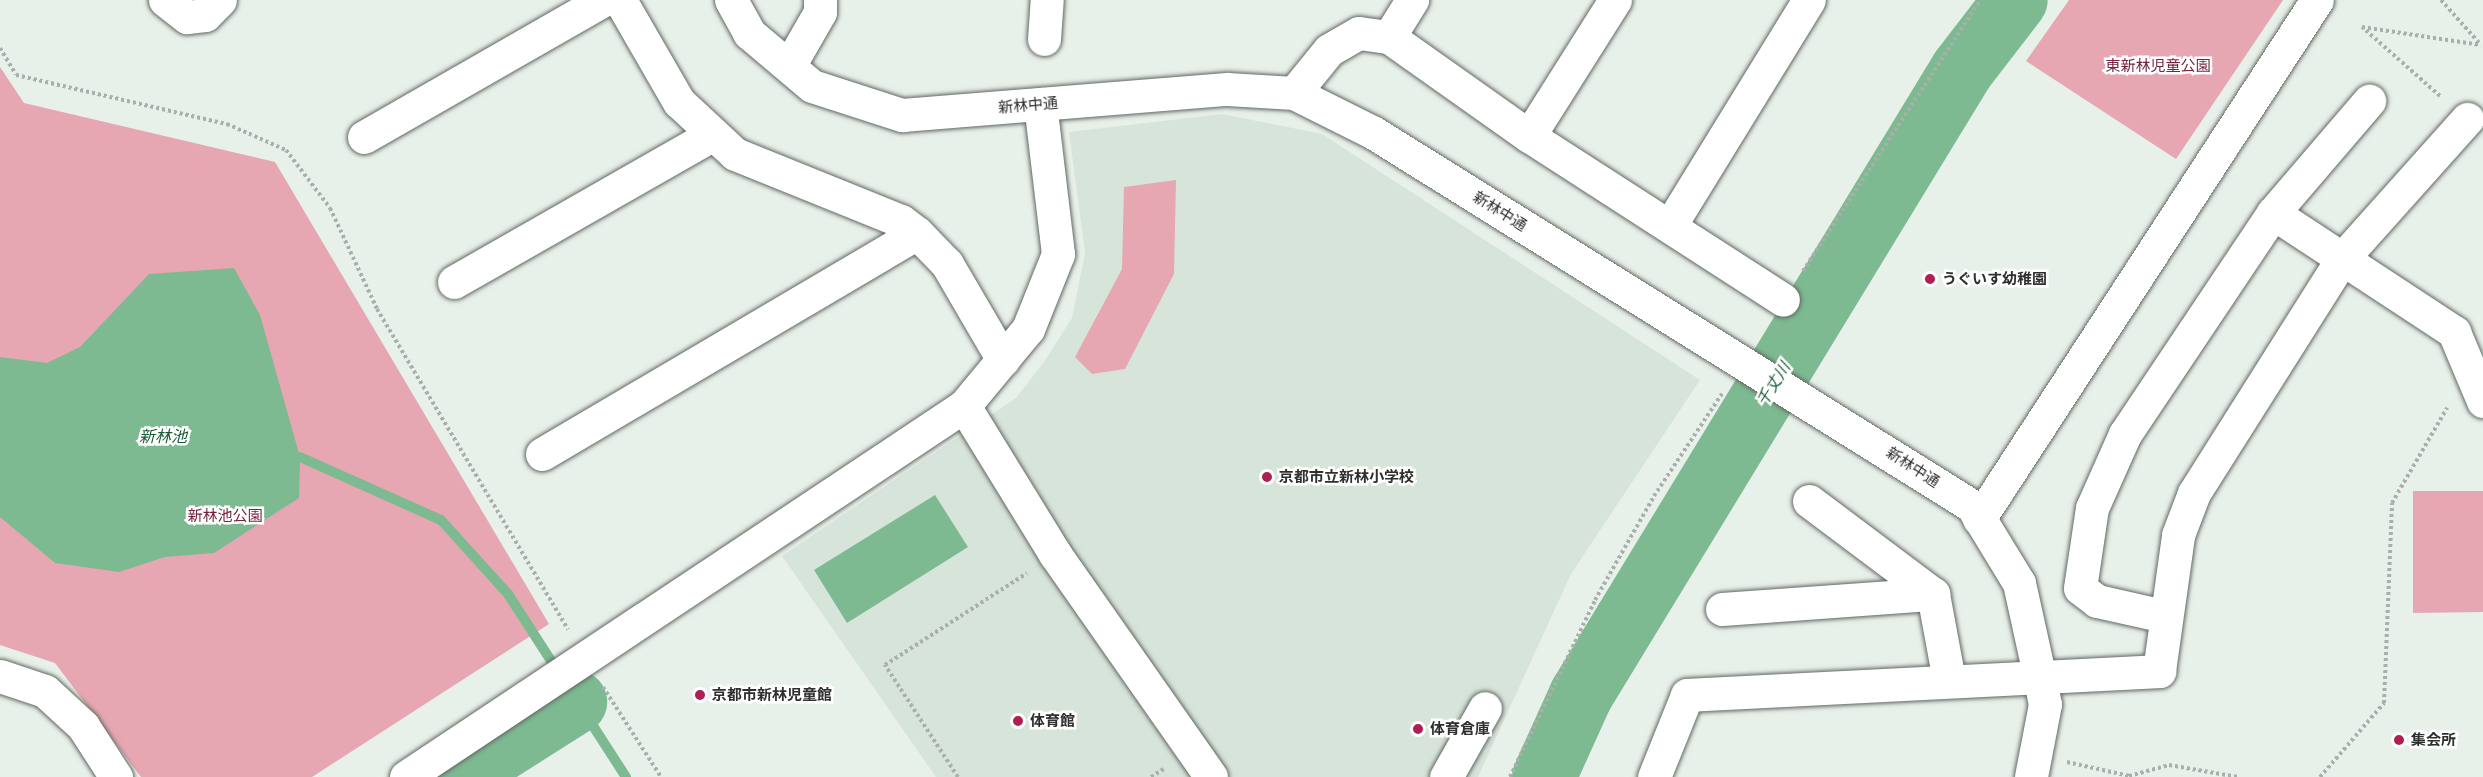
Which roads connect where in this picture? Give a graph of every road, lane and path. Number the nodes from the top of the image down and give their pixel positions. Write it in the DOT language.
graph roads {
  1 [pos="165,0"];
  2 [pos="220,0"];
  3 [pos="603,0"];
  4 [pos="620,0"];
  5 [pos="731,0"];
  6 [pos="820,0"];
  7 [pos="1047,0"];
  8 [pos="1412,0"];
  9 [pos="1615,0"];
  10 [pos="1809,0"];
  11 [pos="2317,0"];
  12 [pos="2442,0"];
  13 [pos="1389,37"];
  14 [pos="1044,39"];
  15 [pos="2482,45"];
  16 [pos="0,48"];
  17 [pos="789,66"];
  18 [pos="1294,93"];
  19 [pos="2368,101"];
  20 [pos="1041,104"];
  21 [pos="2467,119"];
  22 [pos="713,134"];
  23 [pos="1529,136"];
  24 [pos="364,137"];
  25 [pos="2273,213"];
  26 [pos="1671,224"];
  27 [pos="916,233"];
  28 [pos="2342,259"];
  29 [pos="454,282"];
  30 [pos="1783,300"];
  31 [pos="1003,360"];
  32 [pos="2470,369"];
  33 [pos="2483,401"];
  34 [pos="964,406"];
  35 [pos="542,454"];
  36 [pos="1809,501"];
  37 [pos="1979,519"];
  38 [pos="1055,554"];
  39 [pos="1933,594"];
  40 [pos="1722,609"];
  41 [pos="2164,616"];
  42 [pos="579,662"];
  43 [pos="2039,674"];
  44 [pos="2,678"];
  45 [pos="1949,680"];
  46 [pos="1485,708"];
  47 [pos="2032,769"];
  48 [pos="116,777"];
  49 [pos="406,777"];
  50 [pos="661,777"];
  51 [pos="958,777"];
  52 [pos="1211,777"];
  53 [pos="1446,777"];
  54 [pos="1654,777"];
  55 [pos="2238,777"];
  56 [pos="2320,777"];
  1 -- 2 [label="street"];
  3 -- 24 [label="street"];
  4 -- 22 [label="street"];
  5 -- 17 [label="street, 新林中通"];
  6 -- 17 [label="street"];
  7 -- 14 [label="street"];
  8 -- 13 [label="street"];
  9 -- 23 [label="street"];
  10 -- 26 [label="street"];
  11 -- 37 [label="street"];
  12 -- 15 [label="path"];
  13 -- 18 [label="street"];
  13 -- 23 [label="street"];
  15 -- 21 [label="path"];
  16 -- 42 [label="path"];
  17 -- 20 [label="street, 新林中通"];
  18 -- 20 [label="street, 新林中通"];
  18 -- 37 [label="street, 新林中通"];
  19 -- 25 [label="street"];
  20 -- 31 [label="street"];
  21 -- 28 [label="street"];
  22 -- 27 [label="street"];
  22 -- 29 [label="street"];
  23 -- 26 [label="street"];
  25 -- 28 [label="street"];
  25 -- 41 [label="street"];
  26 -- 30 [label="street"];
  27 -- 31 [label="street"];
  27 -- 35 [label="street"];
  28 -- 32 [label="street"];
  28 -- 41 [label="street"];
  31 -- 34 [label="street"];
  32 -- 33 [label="street"];
  32 -- 56 [label="path"];
  34 -- 38 [label="street"];
  34 -- 42 [label="street"];
  36 -- 39 [label="street"];
  37 -- 43 [label="street, 新林中通"];
  38 -- 51 [label="path"];
  38 -- 52 [label="street"];
  39 -- 40 [label="street"];
  39 -- 45 [label="street"];
  41 -- 43 [label="street"];
  42 -- 49 [label="street"];
  42 -- 50 [label="path"];
  43 -- 45 [label="street"];
  43 -- 47 [label="street, 新林中通"];
  44 -- 48 [label="street"];
  45 -- 54 [label="street"];
  46 -- 53 [label="street"];
  47 -- 55 [label="path"];
}
